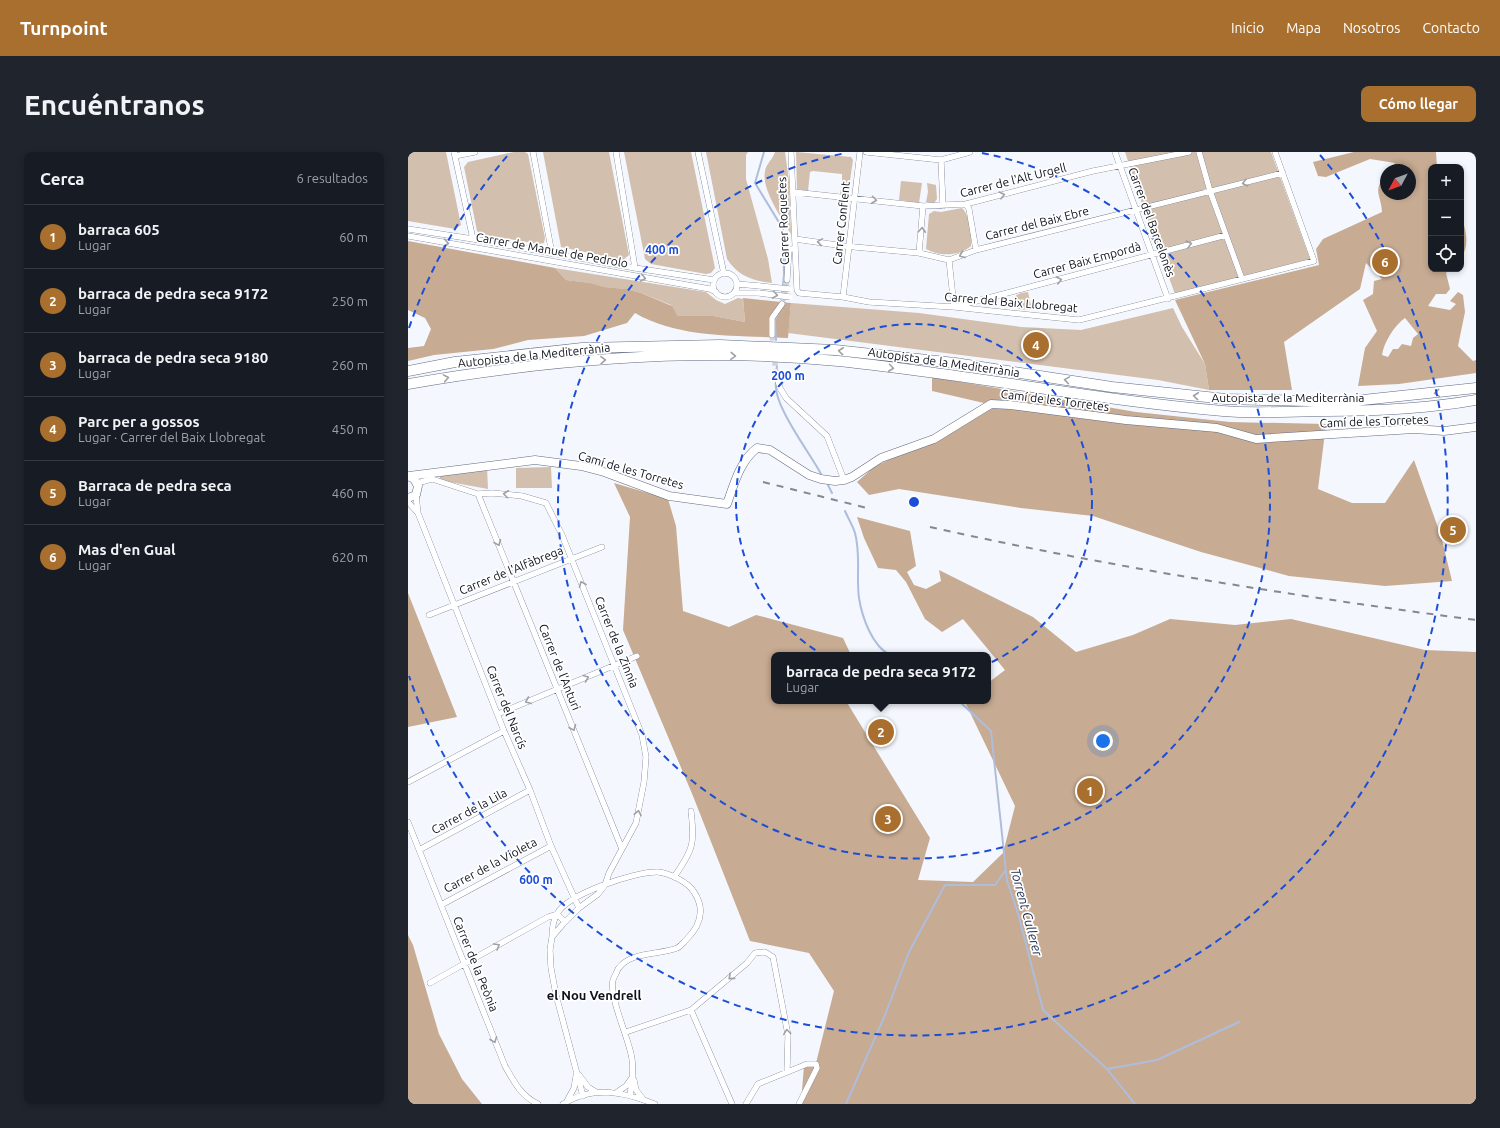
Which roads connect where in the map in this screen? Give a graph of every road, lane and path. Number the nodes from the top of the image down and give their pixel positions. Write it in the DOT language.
graph roads {
  1 [pos="475,152"];
  2 [pos="534,152"];
  3 [pos="616,152"];
  4 [pos="698,152"];
  5 [pos="791,152"];
  6 [pos="860,152"];
  7 [pos="866,152"];
  8 [pos="970,152"];
  9 [pos="1115,152"];
  10 [pos="1189,152"];
  11 [pos="1199,152"];
  12 [pos="1276,152"];
  13 [pos="454,154"];
  14 [pos="941,160"];
  15 [pos="1120,166"];
  16 [pos="1283,173"];
  17 [pos="1210,191"];
  18 [pos="793,192"];
  19 [pos="854,198"];
  20 [pos="966,204"];
  21 [pos="923,206"];
  22 [pos="944,206"];
  23 [pos="1135,209"];
  24 [pos="408,229"];
  25 [pos="1226,235"];
  26 [pos="408,236"];
  27 [pos="473,239"];
  28 [pos="795,239"];
  29 [pos="849,246"];
  30 [pos="795,249"];
  31 [pos="976,250"];
  32 [pos="919,253"];
  33 [pos="552,254"];
  34 [pos="1152,254"];
  35 [pos="949,260"];
  36 [pos="635,268"];
  37 [pos="724,274"];
  38 [pos="1242,279"];
  39 [pos="714,280"];
  40 [pos="787,280"];
  41 [pos="737,284"];
  42 [pos="716,292"];
  43 [pos="797,292"];
  44 [pos="734,293"];
  45 [pos="843,297"];
  46 [pos="1168,299"];
  47 [pos="782,304"];
  48 [pos="954,308"];
  49 [pos="772,335"];
  50 [pos="408,371"];
  51 [pos="776,373"];
  52 [pos="408,384"];
  53 [pos="1476,388"];
  54 [pos="1476,400"];
  55 [pos="1476,427"];
  56 [pos="409,476"];
  57 [pos="844,480"];
  58 [pos="418,483"];
  59 [pos="478,494"];
  60 [pos="412,496"];
  61 [pos="408,502"];
  62 [pos="418,513"];
  63 [pos="602,547"];
  64 [pos="571,558"];
  65 [pos="514,581"];
  66 [pos="454,605"];
  67 [pos="429,615"];
  68 [pos="637,656"];
  69 [pos="615,666"];
  70 [pos="557,689"];
  71 [pos="498,714"];
  72 [pos="504,731"];
  73 [pos="408,782"];
  74 [pos="530,790"];
  75 [pos="691,811"];
  76 [pos="408,822"];
  77 [pos="629,835"];
  78 [pos="617,837"];
  79 [pos="551,846"];
  80 [pos="622,849"];
  81 [pos="419,850"];
  82 [pos="674,877"];
  83 [pos="605,884"];
  84 [pos="574,898"];
  85 [pos="440,905"];
  86 [pos="579,908"];
  87 [pos="557,914"];
  88 [pos="565,922"];
  89 [pos="552,937"];
  90 [pos="464,965"];
  91 [pos="430,983"];
  92 [pos="691,1010"];
  93 [pos="626,1032"];
  94 [pos="787,1071"];
  95 [pos="576,1072"];
  96 [pos="633,1075"];
  97 [pos="596,1092"];
  98 [pos="616,1093"];
  99 [pos="630,1095"];
  100 [pos="583,1096"];
  101 [pos="645,1100"];
  102 [pos="565,1103"];
  103 [pos="538,1104"];
  104 [pos="655,1104"];
  105 [pos="732,1104"];
  106 [pos="746,1104"];
  107 [pos="799,1104"];
  1 -- 13 [label="street"];
  2 -- 33 [label="street"];
  3 -- 36 [label="street"];
  4 -- 37 [label="street"];
  5 -- 18 [label="street, Carrer Roquetes"];
  6 -- 19 [label="street, Carrer Conflent"];
  7 -- 14 [label="street"];
  8 -- 14 [label="street"];
  9 -- 15 [label="street, Carrer del Barcelonès"];
  10 -- 15 [label="street, Carrer de l'Alt Urgell"];
  11 -- 17 [label="street"];
  12 -- 16 [label="street"];
  13 -- 27 [label="street"];
  14 -- 22 [label="street"];
  20 -- 15 [label="street, Carrer de l'Alt Urgell, one-way"];
  15 -- 23 [label="street, Carrer del Barcelonès"];
  16 -- 17 [label="street, Carrer del Baix Ebre, one-way"];
  16 -- 38 [label="street, Carrer del Baix Llobregat"];
  17 -- 23 [label="street, Carrer del Baix Ebre"];
  17 -- 25 [label="street"];
  18 -- 19 [label="street, Carrer de l'Alt Urgell"];
  18 -- 28 [label="street, Carrer Roquetes"];
  19 -- 21 [label="street, Carrer de l'Alt Urgell, one-way"];
  19 -- 29 [label="street, Carrer Conflent"];
  20 -- 22 [label="street, Carrer de l'Alt Urgell"];
  20 -- 31 [label="street"];
  21 -- 22 [label="street, Carrer de l'Alt Urgell"];
  32 -- 21 [label="street, one-way"];
  23 -- 31 [label="street, Carrer del Baix Ebre"];
  23 -- 34 [label="street, Carrer del Barcelonès"];
  24 -- 27 [label="street, Carrer de Manuel de Pedrolo"];
  34 -- 25 [label="street, Carrer Baix Empordà, one-way"];
  25 -- 38 [label="street"];
  26 -- 42 [label="street, Carrer de Manuel de Pedrolo, one-way"];
  27 -- 33 [label="street, Carrer de Manuel de Pedrolo"];
  29 -- 28 [label="street, one-way"];
  28 -- 30 [label="street, Carrer Roquetes"];
  29 -- 32 [label="street"];
  29 -- 45 [label="street, Carrer Conflent"];
  30 -- 40 [label="street"];
  30 -- 43 [label="street, Carrer Roquetes"];
  31 -- 35 [label="street, Carrer del Baix Ebre, one-way"];
  32 -- 35 [label="street"];
  33 -- 36 [label="street, Carrer de Manuel de Pedrolo"];
  34 -- 46 [label="street, Carrer del Barcelonès"];
  48 -- 34 [label="street, Carrer Baix Empordà, one-way"];
  35 -- 48 [label="street"];
  36 -- 39 [label="street, Carrer de Manuel de Pedrolo"];
  37 -- 39 [label="street"];
  37 -- 41 [label="street"];
  38 -- 46 [label="street, Carrer del Baix Llobregat"];
  39 -- 42 [label="street"];
  41 -- 43 [label="street, bridge"];
  41 -- 44 [label="street"];
  42 -- 44 [label="street"];
  44 -- 43 [label="street, one-way, bridge"];
  43 -- 45 [label="street, Carrer del Baix Llobregat"];
  45 -- 48 [label="street, Carrer del Baix Llobregat"];
  46 -- 48 [label="street, Carrer del Baix Llobregat"];
  47 -- 49 [label="street"];
  53 -- 50 [label="highway, Autopista de la Mediterrània, one-way"];
  51 -- 57 [label="street"];
  52 -- 54 [label="highway, Autopista de la Mediterrània, one-way"];
  55 -- 57 [label="street, Camí de les Torretes"];
  56 -- 57 [label="street, Camí de les Torretes"];
  56 -- 58 [label="street"];
  58 -- 59 [label="street, Carrer de la Zinnia"];
  58 -- 60 [label="street"];
  64 -- 59 [label="street, Carrer de la Zinnia, one-way"];
  59 -- 65 [label="street, Carrer de l'Anturi, one-way"];
  60 -- 62 [label="street, Carrer del Narcís"];
  61 -- 62 [label="street, Carrer del Narcís"];
  62 -- 66 [label="street, Carrer del Narcís"];
  63 -- 64 [label="street, Carrer de l'Alfàbrega"];
  64 -- 65 [label="street, Carrer de l'Alfàbrega"];
  69 -- 64 [label="street, Carrer de la Zinnia, one-way"];
  65 -- 66 [label="street, Carrer de l'Alfàbrega"];
  65 -- 70 [label="street, Carrer de l'Anturi"];
  66 -- 67 [label="street, Carrer de l'Alfàbrega"];
  66 -- 71 [label="street, Carrer del Narcís"];
  68 -- 69 [label="street"];
  70 -- 69 [label="street, one-way"];
  77 -- 69 [label="street, Carrer de la Zinnia, one-way"];
  70 -- 71 [label="street, one-way"];
  70 -- 78 [label="street, Carrer de l'Anturi, one-way"];
  71 -- 72 [label="street, Carrer del Narcís"];
  72 -- 73 [label="street"];
  72 -- 74 [label="street, Carrer del Narcís"];
  74 -- 79 [label="street, Carrer del Narcís"];
  74 -- 81 [label="street, Carrer de la Lila"];
  75 -- 82 [label="street"];
  76 -- 81 [label="street, Carrer de la Peònia"];
  77 -- 78 [label="street"];
  77 -- 80 [label="street, Carrer de la Zinnia"];
  78 -- 80 [label="street, Carrer de l'Anturi"];
  79 -- 84 [label="street, Carrer del Narcís"];
  79 -- 85 [label="street, Carrer de la Violeta"];
  80 -- 83 [label="street, Carrer de la Zinnia"];
  81 -- 85 [label="street, Carrer de la Peònia"];
  82 -- 83 [label="street"];
  82 -- 93 [label="street"];
  83 -- 84 [label="street"];
  83 -- 86 [label="street, Carrer de la Zinnia"];
  84 -- 86 [label="street, Carrer del Narcís"];
  84 -- 87 [label="street"];
  85 -- 90 [label="street, Carrer de la Peònia"];
  86 -- 88 [label="street, Carrer de la Zinnia"];
  87 -- 88 [label="street"];
  87 -- 89 [label="street"];
  90 -- 87 [label="street, one-way"];
  88 -- 89 [label="street, Carrer de la Zinnia"];
  89 -- 95 [label="street"];
  90 -- 91 [label="street"];
  90 -- 103 [label="street, Carrer de la Peònia, one-way"];
  92 -- 93 [label="street"];
  94 -- 92 [label="street, one-way"];
  92 -- 105 [label="street"];
  93 -- 96 [label="street"];
  94 -- 106 [label="street"];
  94 -- 107 [label="street"];
  95 -- 97 [label="street"];
  95 -- 100 [label="street"];
  95 -- 102 [label="street"];
  96 -- 98 [label="street"];
  96 -- 99 [label="street"];
  96 -- 101 [label="street"];
  97 -- 98 [label="street"];
  97 -- 100 [label="street"];
  98 -- 99 [label="street"];
  99 -- 101 [label="street"];
  100 -- 102 [label="street"];
  101 -- 104 [label="street"];
}
